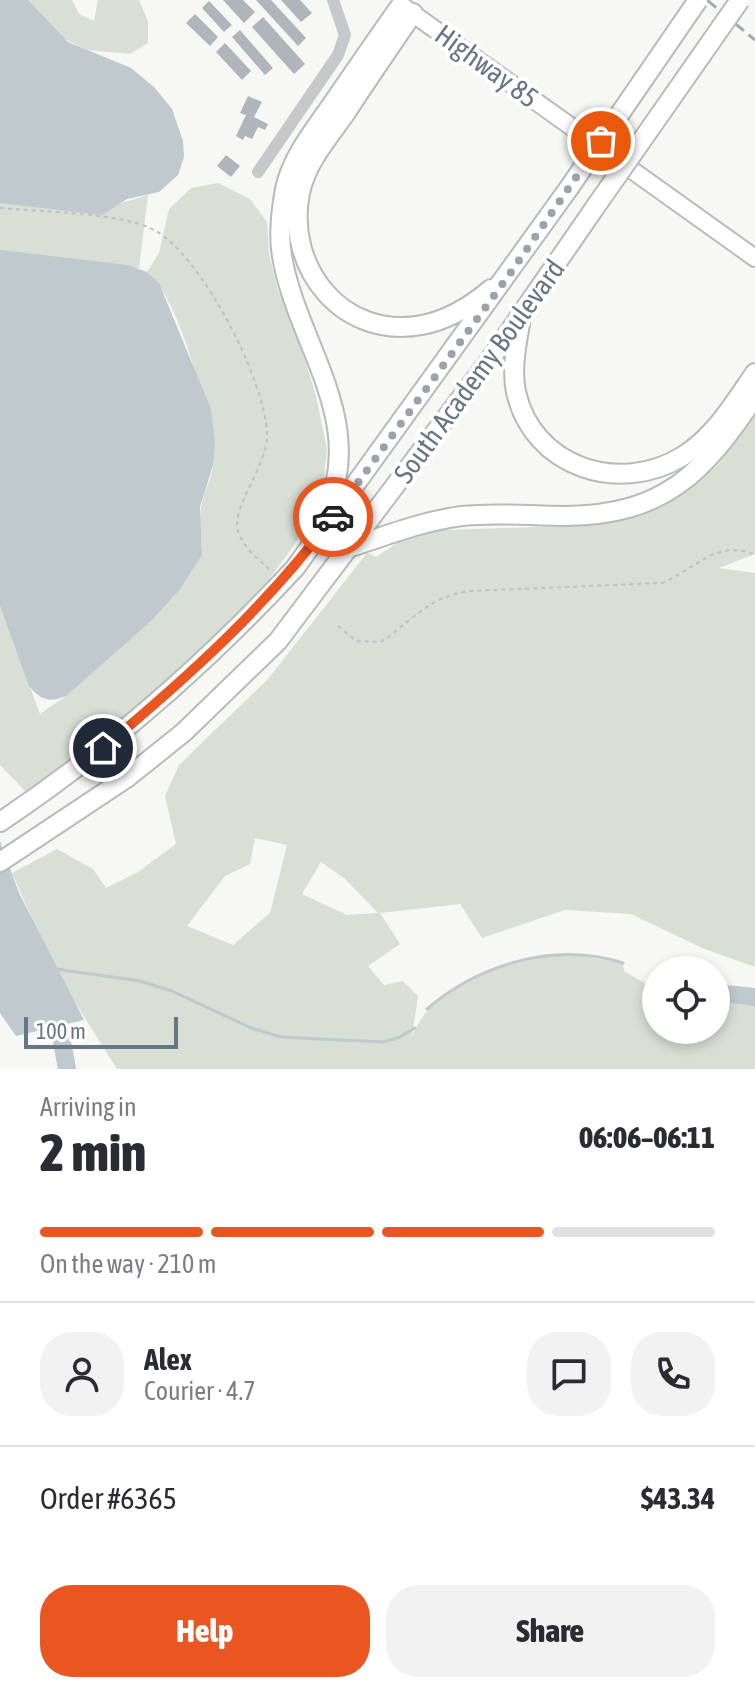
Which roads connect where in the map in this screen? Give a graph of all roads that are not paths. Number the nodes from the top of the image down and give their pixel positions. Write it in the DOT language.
graph roads {
  1 [pos="333,0"];
  2 [pos="698,0"];
  3 [pos="740,0"];
  4 [pos="403,6"];
  5 [pos="258,172"];
  6 [pos="755,258"];
  7 [pos="509,275"];
  8 [pos="522,312"];
  9 [pos="755,373"];
  10 [pos="755,396"];
  11 [pos="351,547"];
  12 [pos="295,568"];
  13 [pos="0,822"];
  14 [pos="0,862"];
  1 -- 5 [label="lane"];
  2 -- 7 [label="highway, South Academy Boulevard, bridge"];
  3 -- 8 [label="highway, South Academy Boulevard, bridge"];
  4 -- 6 [label="main road, Highway 85"];
  4 -- 7 [label="highway"];
  4 -- 12 [label="highway"];
  7 -- 12 [label="highway, South Academy Boulevard"];
  8 -- 9 [label="highway"];
  8 -- 11 [label="highway, South Academy Boulevard"];
  10 -- 11 [label="highway"];
  11 -- 14 [label="highway, South Academy Boulevard"];
  12 -- 13 [label="highway, South Academy Boulevard"];
}
